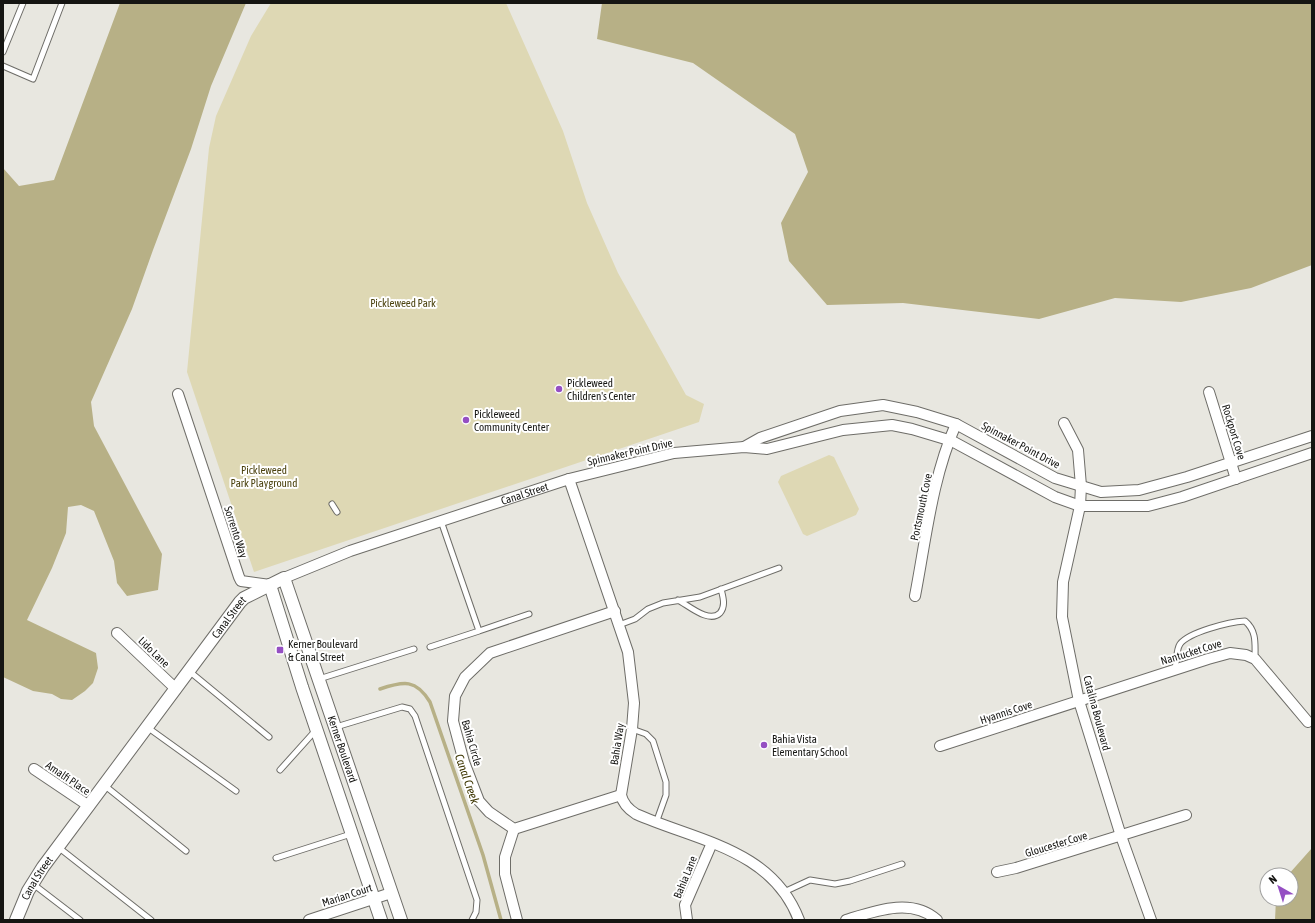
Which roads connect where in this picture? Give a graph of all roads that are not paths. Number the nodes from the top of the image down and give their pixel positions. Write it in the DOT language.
graph roads {
  1 [pos="24,3"];
  2 [pos="62,3"];
  3 [pos="3,52"];
  4 [pos="3,66"];
  5 [pos="1209,392"];
  6 [pos="178,394"];
  7 [pos="1064,423"];
  8 [pos="956,424"];
  9 [pos="1312,436"];
  10 [pos="949,441"];
  11 [pos="744,447"];
  12 [pos="1312,453"];
  13 [pos="1231,463"];
  14 [pos="569,479"];
  15 [pos="1236,479"];
  16 [pos="1081,486"];
  17 [pos="332,504"];
  18 [pos="1080,506"];
  19 [pos="337,512"];
  20 [pos="441,521"];
  21 [pos="780,568"];
  22 [pos="284,578"];
  23 [pos="270,585"];
  24 [pos="721,589"];
  25 [pos="915,596"];
  26 [pos="678,600"];
  27 [pos="615,611"];
  28 [pos="529,614"];
  29 [pos="619,625"];
  30 [pos="479,631"];
  31 [pos="117,633"];
  32 [pos="430,647"];
  33 [pos="414,649"];
  34 [pos="1255,660"];
  35 [pos="1175,668"];
  36 [pos="189,671"];
  37 [pos="318,679"];
  38 [pos="176,689"];
  39 [pos="1079,701"];
  40 [pos="1308,722"];
  41 [pos="147,727"];
  42 [pos="336,727"];
  43 [pos="316,729"];
  44 [pos="632,729"];
  45 [pos="269,737"];
  46 [pos="940,746"];
  47 [pos="34,769"];
  48 [pos="280,770"];
  49 [pos="104,785"];
  50 [pos="236,791"];
  51 [pos="621,795"];
  52 [pos="89,806"];
  53 [pos="1186,816"];
  54 [pos="656,823"];
  55 [pos="514,829"];
  56 [pos="351,834"];
  57 [pos="1121,836"];
  58 [pos="712,843"];
  59 [pos="58,847"];
  60 [pos="186,851"];
  61 [pos="276,858"];
  62 [pos="902,864"];
  63 [pos="997,872"];
  64 [pos="33,883"];
  65 [pos="784,892"];
  66 [pos="391,893"];
  67 [pos="372,900"];
  68 [pos="16,920"];
  69 [pos="80,920"];
  70 [pos="151,920"];
  71 [pos="309,920"];
  72 [pos="381,920"];
  73 [pos="401,920"];
  74 [pos="472,920"];
  75 [pos="517,920"];
  76 [pos="687,920"];
  77 [pos="799,920"];
  78 [pos="846,920"];
  79 [pos="938,920"];
  80 [pos="1151,920"];
  1 -- 3 [label="lane"];
  2 -- 4 [label="lane"];
  5 -- 13 [label="street, Rockport Cove"];
  6 -- 23 [label="street, Sorrento Way"];
  7 -- 16 [label="street, Catalina Boulevard"];
  8 -- 10 [label="street, Portsmouth Cove"];
  8 -- 11 [label="street, Spinnaker Point Drive"];
  8 -- 16 [label="street, Spinnaker Point Drive"];
  9 -- 13 [label="street, Spinnaker Point Drive"];
  10 -- 11 [label="street, Spinnaker Point Drive"];
  10 -- 18 [label="street, Spinnaker Point Drive"];
  10 -- 25 [label="street, Portsmouth Cove"];
  11 -- 14 [label="street, Spinnaker Point Drive"];
  12 -- 15 [label="street, Spinnaker Point Drive"];
  13 -- 15 [label="street, Rockport Cove"];
  13 -- 16 [label="street, Spinnaker Point Drive"];
  14 -- 20 [label="street, Canal Street"];
  14 -- 27 [label="street, Bahia Way"];
  15 -- 18 [label="street, Spinnaker Point Drive"];
  16 -- 18 [label="street, Catalina Boulevard"];
  17 -- 19 [label="lane"];
  18 -- 39 [label="street, Catalina Boulevard"];
  20 -- 22 [label="street, Canal Street"];
  20 -- 30 [label="lane"];
  21 -- 24 [label="lane"];
  22 -- 23 [label="street, Canal Street"];
  22 -- 37 [label="street, Kerner Boulevard"];
  23 -- 36 [label="street, Canal Street"];
  23 -- 43 [label="street, Kerner Boulevard"];
  24 -- 26 [label="lane"];
  24 -- 26 [label="lane"];
  26 -- 29 [label="lane"];
  27 -- 29 [label="street, Bahia Way"];
  27 -- 55 [label="street, Bahia Circle"];
  28 -- 30 [label="lane"];
  29 -- 44 [label="street, Bahia Way"];
  30 -- 32 [label="lane"];
  31 -- 38 [label="street, Lido Lane"];
  33 -- 37 [label="lane"];
  34 -- 35 [label="street, Nantucket Cove"];
  34 -- 35 [label="lane"];
  34 -- 40 [label="street"];
  35 -- 39 [label="street, Nantucket Cove"];
  36 -- 38 [label="street, Canal Street"];
  36 -- 45 [label="lane"];
  37 -- 42 [label="street, Kerner Boulevard"];
  38 -- 41 [label="street, Canal Street"];
  39 -- 46 [label="street, Hyannis Cove"];
  39 -- 57 [label="street, Catalina Boulevard"];
  41 -- 49 [label="street, Canal Street"];
  41 -- 50 [label="lane"];
  42 -- 66 [label="street, Kerner Boulevard"];
  42 -- 74 [label="lane"];
  43 -- 48 [label="lane"];
  43 -- 56 [label="street, Kerner Boulevard"];
  44 -- 51 [label="street, Bahia Way"];
  44 -- 54 [label="lane"];
  47 -- 52 [label="street, Amalfi Place"];
  49 -- 52 [label="street, Canal Street"];
  49 -- 60 [label="lane"];
  51 -- 54 [label="street"];
  51 -- 55 [label="street"];
  52 -- 59 [label="street, Canal Street"];
  53 -- 57 [label="street, Gloucester Cove"];
  54 -- 58 [label="street"];
  55 -- 75 [label="street"];
  56 -- 61 [label="lane"];
  56 -- 67 [label="street, Kerner Boulevard"];
  57 -- 63 [label="street, Gloucester Cove"];
  57 -- 80 [label="street, Catalina Boulevard"];
  58 -- 65 [label="street"];
  58 -- 76 [label="street, Bahia Lane"];
  59 -- 64 [label="street, Canal Street"];
  59 -- 70 [label="lane"];
  62 -- 65 [label="lane"];
  64 -- 68 [label="street, Canal Street"];
  64 -- 69 [label="lane"];
  65 -- 77 [label="street"];
  66 -- 67 [label="street, Marian Court"];
  66 -- 73 [label="street, Kerner Boulevard"];
  67 -- 71 [label="street, Marian Court"];
  67 -- 72 [label="street, Kerner Boulevard"];
  78 -- 79 [label="street"];
}
